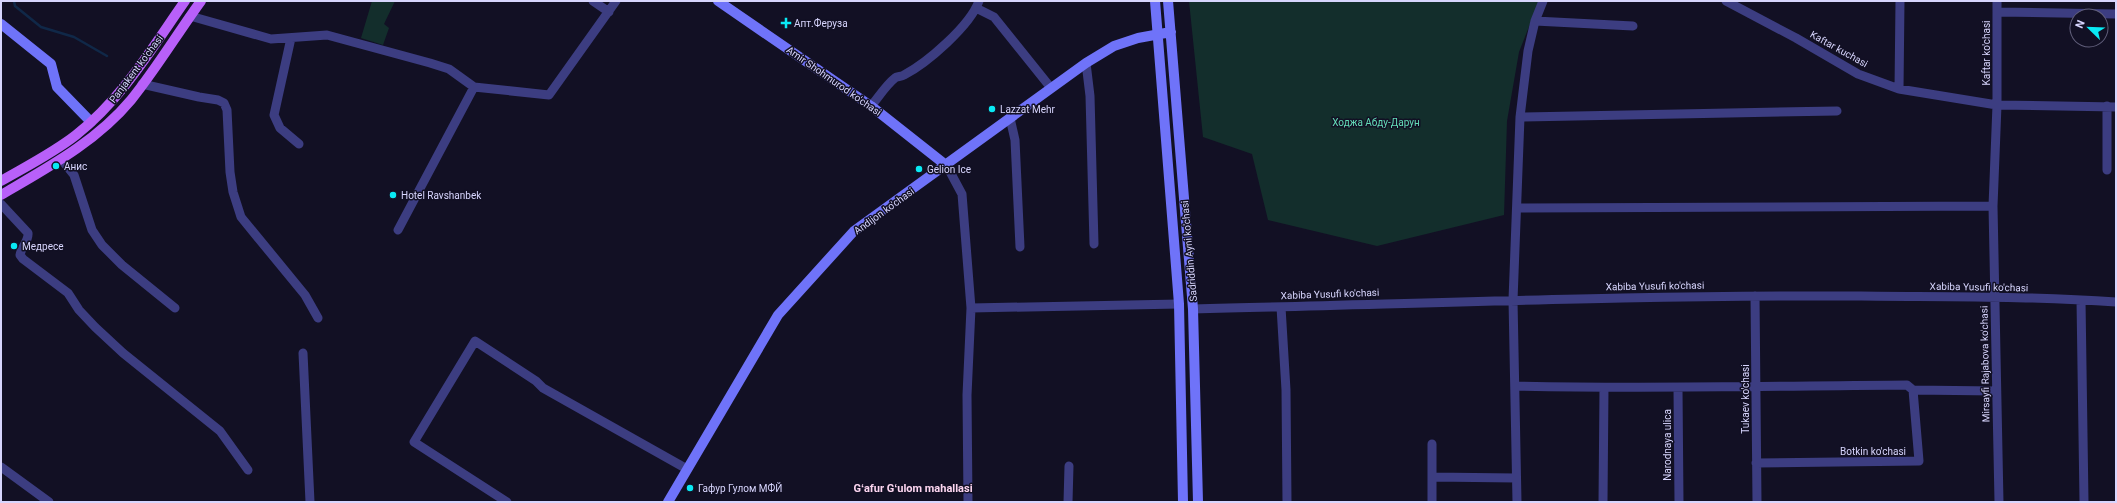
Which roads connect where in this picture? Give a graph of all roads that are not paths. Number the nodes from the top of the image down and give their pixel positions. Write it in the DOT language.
graph roads {
  1 [pos="185,1"];
  2 [pos="201,1"];
  3 [pos="593,1"];
  4 [pos="616,1"];
  5 [pos="718,1"];
  6 [pos="1155,1"];
  7 [pos="1168,1"];
  8 [pos="1543,1"];
  9 [pos="1726,1"];
  10 [pos="1900,1"];
  11 [pos="1997,1"];
  12 [pos="977,4"];
  13 [pos="609,12"];
  14 [pos="1997,12"];
  15 [pos="2116,14"];
  16 [pos="190,16"];
  17 [pos="1535,21"];
  18 [pos="1,24"];
  19 [pos="1633,26"];
  20 [pos="1171,32"];
  21 [pos="1159,34"];
  22 [pos="291,38"];
  23 [pos="1086,63"];
  24 [pos="142,84"];
  25 [pos="474,86"];
  26 [pos="1051,88"];
  27 [pos="1898,88"];
  28 [pos="1997,105"];
  29 [pos="871,106"];
  30 [pos="2111,106"];
  31 [pos="1837,111"];
  32 [pos="1520,117"];
  33 [pos="1010,118"];
  34 [pos="91,122"];
  35 [pos="299,144"];
  36 [pos="62,159"];
  37 [pos="947,166"];
  38 [pos="2106,170"];
  39 [pos="1,181"];
  40 [pos="1,195"];
  41 [pos="1,204"];
  42 [pos="1993,206"];
  43 [pos="1517,208"];
  44 [pos="398,230"];
  45 [pos="1094,244"];
  46 [pos="1020,247"];
  47 [pos="1755,296"];
  48 [pos="1996,297"];
  49 [pos="1513,300"];
  50 [pos="2081,300"];
  51 [pos="2116,302"];
  52 [pos="1179,304"];
  53 [pos="1281,307"];
  54 [pos="175,308"];
  55 [pos="971,308"];
  56 [pos="1194,309"];
  57 [pos="318,318"];
  58 [pos="303,353"];
  59 [pos="1515,386"];
  60 [pos="1756,386"];
  61 [pos="1604,388"];
  62 [pos="1678,389"];
  63 [pos="1913,390"];
  64 [pos="1996,391"];
  65 [pos="1432,444"];
  66 [pos="1756,463"];
  67 [pos="1069,466"];
  68 [pos="1,467"];
  69 [pos="687,469"];
  70 [pos="248,470"];
  71 [pos="1432,477"];
  72 [pos="1516,478"];
  73 [pos="49,502"];
  74 [pos="310,502"];
  75 [pos="508,502"];
  76 [pos="668,502"];
  77 [pos="968,502"];
  78 [pos="1068,502"];
  79 [pos="1183,502"];
  80 [pos="1198,502"];
  81 [pos="1287,502"];
  82 [pos="1432,502"];
  83 [pos="1517,502"];
  84 [pos="1603,502"];
  85 [pos="1679,502"];
  86 [pos="1757,502"];
  87 [pos="1999,502"];
  88 [pos="2084,502"];
  1 -- 34 [label="main road, Panjakent ko'chasi"];
  2 -- 16 [label="main road, Panjakent ko'chasi"];
  3 -- 13 [label="street"];
  4 -- 13 [label="street"];
  5 -- 29 [label="street, Amir Shohmurod ko'chasi"];
  6 -- 21 [label="street, Sadriddin Ayni ko'chasi"];
  7 -- 20 [label="street, Sadriddin Ayni ko'chasi"];
  8 -- 17 [label="street"];
  9 -- 27 [label="street, Kaftar kuchasi"];
  10 -- 27 [label="street"];
  11 -- 14 [label="street, Kaftar ko'chasi"];
  12 -- 26 [label="street"];
  12 -- 29 [label="street"];
  13 -- 25 [label="street"];
  14 -- 15 [label="street"];
  14 -- 28 [label="street, Kaftar ko'chasi"];
  16 -- 22 [label="street"];
  16 -- 24 [label="main road, Panjakent ko'chasi"];
  17 -- 19 [label="street"];
  17 -- 32 [label="street"];
  18 -- 34 [label="street"];
  20 -- 21 [label="street, Andijon ko'chasi"];
  20 -- 56 [label="street, Sadriddin Ayni ko'chasi"];
  21 -- 23 [label="street, Andijon ko'chasi"];
  21 -- 52 [label="street, Sadriddin Ayni ko'chasi"];
  22 -- 25 [label="street"];
  22 -- 35 [label="street"];
  23 -- 26 [label="street, Andijon ko'chasi"];
  23 -- 45 [label="street"];
  24 -- 36 [label="main road, Panjakent ko'chasi"];
  24 -- 57 [label="street"];
  25 -- 44 [label="street"];
  26 -- 33 [label="street, Andijon ko'chasi"];
  27 -- 28 [label="street, Kaftar kuchasi"];
  28 -- 30 [label="street, Kaftar kuchasi"];
  28 -- 42 [label="street, Mirsayfi Rajabova ko'chasi"];
  29 -- 37 [label="street, Amir Shohmurod ko'chasi"];
  30 -- 38 [label="street"];
  31 -- 32 [label="street"];
  32 -- 43 [label="street"];
  33 -- 37 [label="street, Andijon ko'chasi"];
  33 -- 46 [label="street"];
  34 -- 39 [label="main road, Panjakent ko'chasi"];
  36 -- 40 [label="main road, Panjakent ko'chasi"];
  36 -- 54 [label="street"];
  37 -- 55 [label="street"];
  37 -- 69 [label="street, Andijon ko'chasi"];
  41 -- 70 [label="street"];
  42 -- 43 [label="street"];
  42 -- 48 [label="street, Mirsayfi Rajabova ko'chasi"];
  43 -- 49 [label="street"];
  47 -- 48 [label="street, Xabiba Yusufi ko'chasi"];
  47 -- 49 [label="street, Xabiba Yusufi ko'chasi"];
  47 -- 60 [label="street, Tukaev ko'chasi"];
  48 -- 50 [label="street, Xabiba Yusufi ko'chasi"];
  48 -- 64 [label="street, Mirsayfi Rajabova ko'chasi"];
  49 -- 53 [label="street, Xabiba Yusufi ko'chasi"];
  49 -- 59 [label="street"];
  50 -- 51 [label="street, Xabiba Yusufi ko'chasi"];
  50 -- 88 [label="street"];
  52 -- 55 [label="street"];
  52 -- 79 [label="street, Sadriddin Ayni ko'chasi"];
  53 -- 56 [label="street, Xabiba Yusufi ko'chasi"];
  53 -- 81 [label="street"];
  55 -- 77 [label="street"];
  56 -- 80 [label="street, Sadriddin Ayni ko'chasi"];
  58 -- 74 [label="street"];
  59 -- 61 [label="street"];
  59 -- 72 [label="street"];
  60 -- 62 [label="street"];
  60 -- 63 [label="street"];
  60 -- 66 [label="street, Tukaev ko'chasi"];
  61 -- 62 [label="street"];
  61 -- 84 [label="street"];
  62 -- 85 [label="street, Narodnaya ulica"];
  63 -- 64 [label="street"];
  63 -- 66 [label="street, Botkin ko'chasi"];
  64 -- 87 [label="street, Mirsayfi Rajabova ko'chasi"];
  65 -- 71 [label="street"];
  66 -- 86 [label="street, Tukaev ko'chasi"];
  67 -- 78 [label="street"];
  68 -- 73 [label="street"];
  69 -- 75 [label="street"];
  69 -- 76 [label="street, Andijon ko'chasi"];
  71 -- 72 [label="street"];
  71 -- 82 [label="street"];
  72 -- 83 [label="street"];
}
